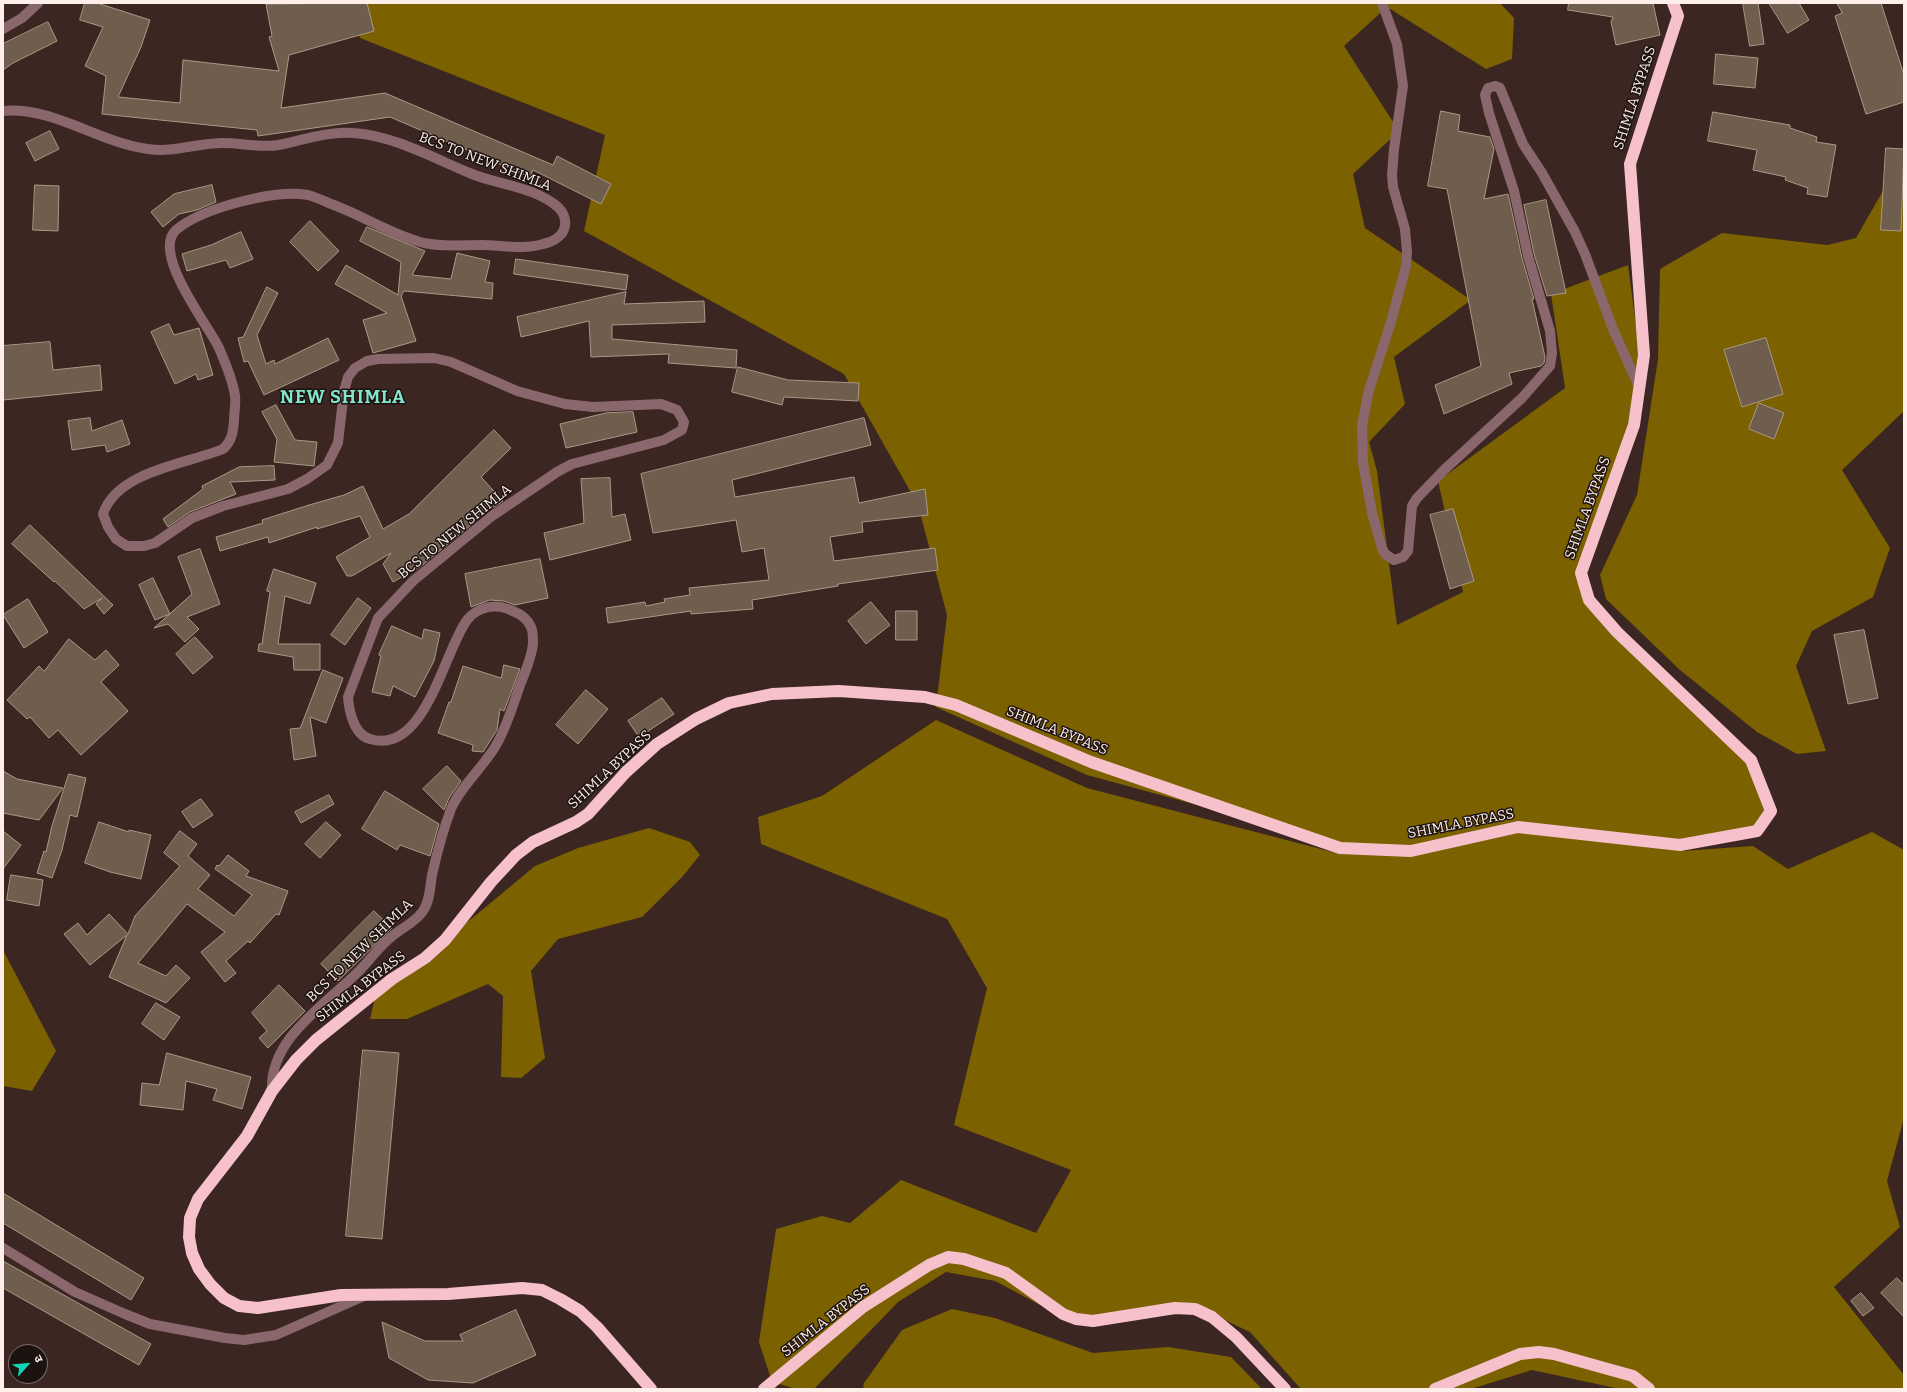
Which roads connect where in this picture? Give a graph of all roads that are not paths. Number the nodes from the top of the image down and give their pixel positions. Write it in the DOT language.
graph roads {
  1 [pos="38,3"];
  2 [pos="1382,3"];
  3 [pos="1673,3"];
  4 [pos="3,29"];
  5 [pos="3,111"];
  6 [pos="1639,387"];
  7 [pos="272,1091"];
  8 [pos="3,1248"];
  9 [pos="367,1294"];
  10 [pos="651,1389"];
  11 [pos="764,1389"];
  12 [pos="1286,1389"];
  13 [pos="1435,1389"];
  14 [pos="1649,1389"];
  1 -- 4 [label="street"];
  2 -- 6 [label="street"];
  3 -- 6 [label="highway, SHIMLA BYPASS"];
  5 -- 7 [label="street, BCS TO NEW SHIMLA"];
  6 -- 7 [label="highway, SHIMLA BYPASS"];
  7 -- 9 [label="highway, SHIMLA BYPASS"];
  8 -- 9 [label="street"];
  9 -- 10 [label="highway, SHIMLA BYPASS"];
  11 -- 12 [label="highway, SHIMLA BYPASS"];
  13 -- 14 [label="highway"];
}
